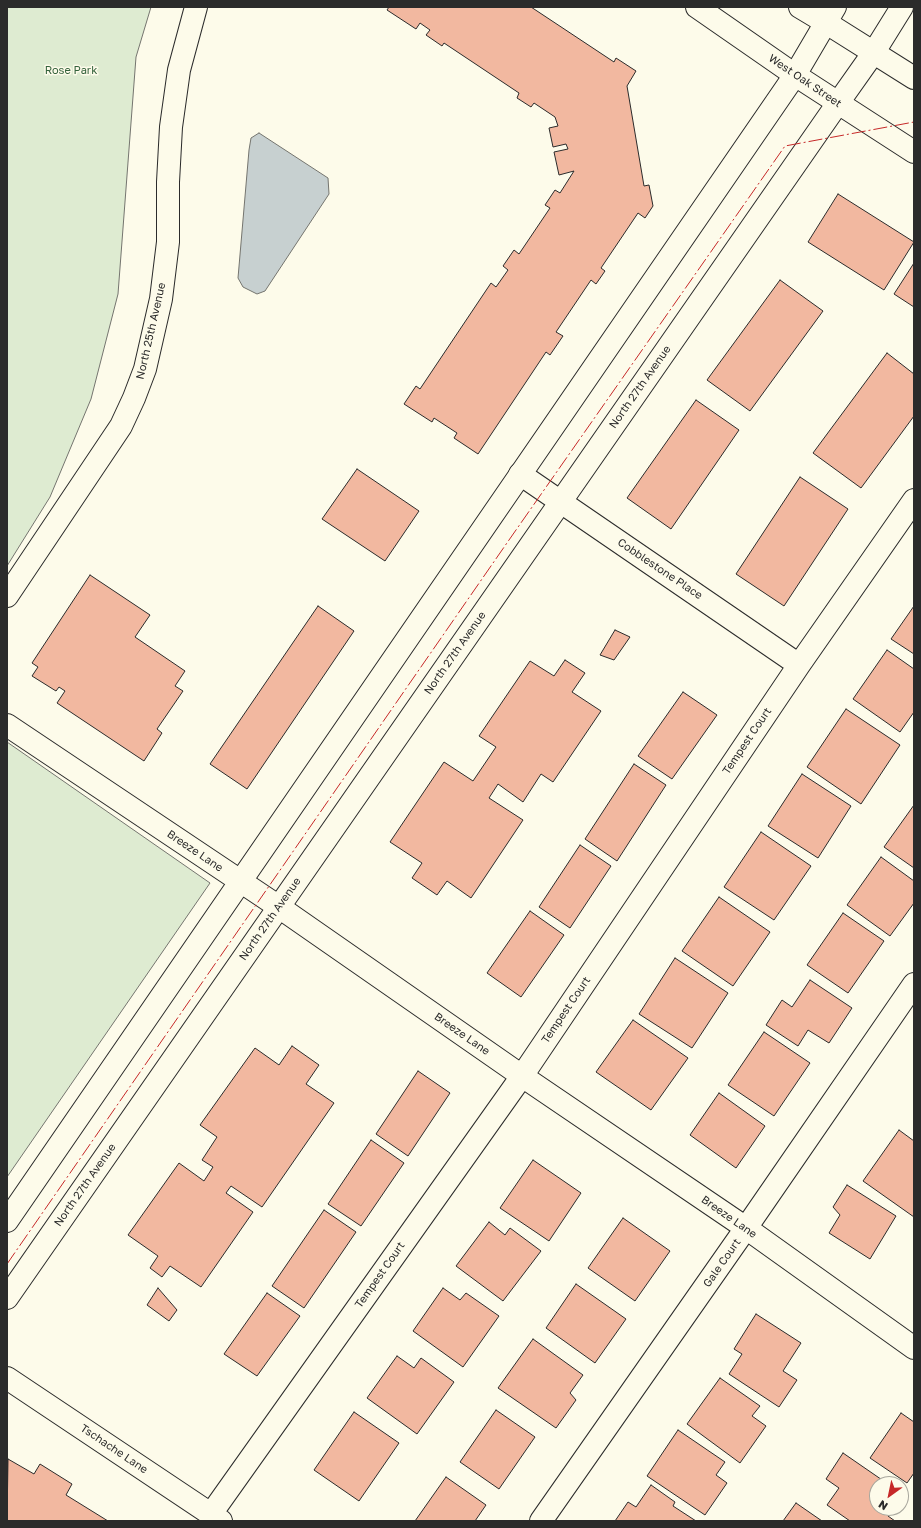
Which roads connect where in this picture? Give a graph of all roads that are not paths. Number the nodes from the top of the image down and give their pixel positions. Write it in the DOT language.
graph roads {
  1 [pos="196,7"];
  2 [pos="697,7"];
  3 [pos="800,7"];
  4 [pos="902,7"];
  5 [pos="830,14"];
  6 [pos="874,52"];
  7 [pos="795,75"];
  8 [pos="914,78"];
  9 [pos="838,103"];
  10 [pos="914,152"];
  11 [pos="520,474"];
  12 [pos="914,500"];
  13 [pos="560,502"];
  14 [pos="7,596"];
  15 [pos="799,664"];
  16 [pos="7,725"];
  17 [pos="241,881"];
  18 [pos="279,907"];
  19 [pos="914,984"];
  20 [pos="522,1076"];
  21 [pos="7,1221"];
  22 [pos="746,1228"];
  23 [pos="7,1298"];
  24 [pos="914,1348"];
  25 [pos="7,1378"];
  26 [pos="216,1518"];
  27 [pos="541,1521"];
  1 -- 14 [label="street, North 25th Avenue"];
  2 -- 7 [label="street, West Oak Street"];
  3 -- 5 [label="street"];
  4 -- 6 [label="street, North 27th Avenue"];
  5 -- 6 [label="street"];
  5 -- 7 [label="street"];
  6 -- 8 [label="street"];
  6 -- 9 [label="street, North 27th Avenue"];
  7 -- 9 [label="street, West Oak Street"];
  7 -- 11 [label="street"];
  9 -- 10 [label="street, West Oak Street"];
  9 -- 13 [label="street, North 27th Avenue"];
  11 -- 13 [label="street, Cobblestone Place"];
  11 -- 17 [label="street"];
  12 -- 15 [label="street, Tempest Court"];
  13 -- 15 [label="street, Cobblestone Place"];
  13 -- 18 [label="street, North 27th Avenue"];
  15 -- 20 [label="street, Tempest Court"];
  16 -- 17 [label="street, Breeze Lane"];
  17 -- 18 [label="street, Breeze Lane"];
  17 -- 21 [label="street"];
  18 -- 20 [label="street, Breeze Lane"];
  18 -- 23 [label="street, North 27th Avenue"];
  19 -- 22 [label="street, Gale Court"];
  20 -- 22 [label="street, Breeze Lane"];
  20 -- 26 [label="street, Tempest Court"];
  22 -- 24 [label="street, Breeze Lane"];
  22 -- 27 [label="street, Gale Court"];
  25 -- 26 [label="street, Tschache Lane"];
}
